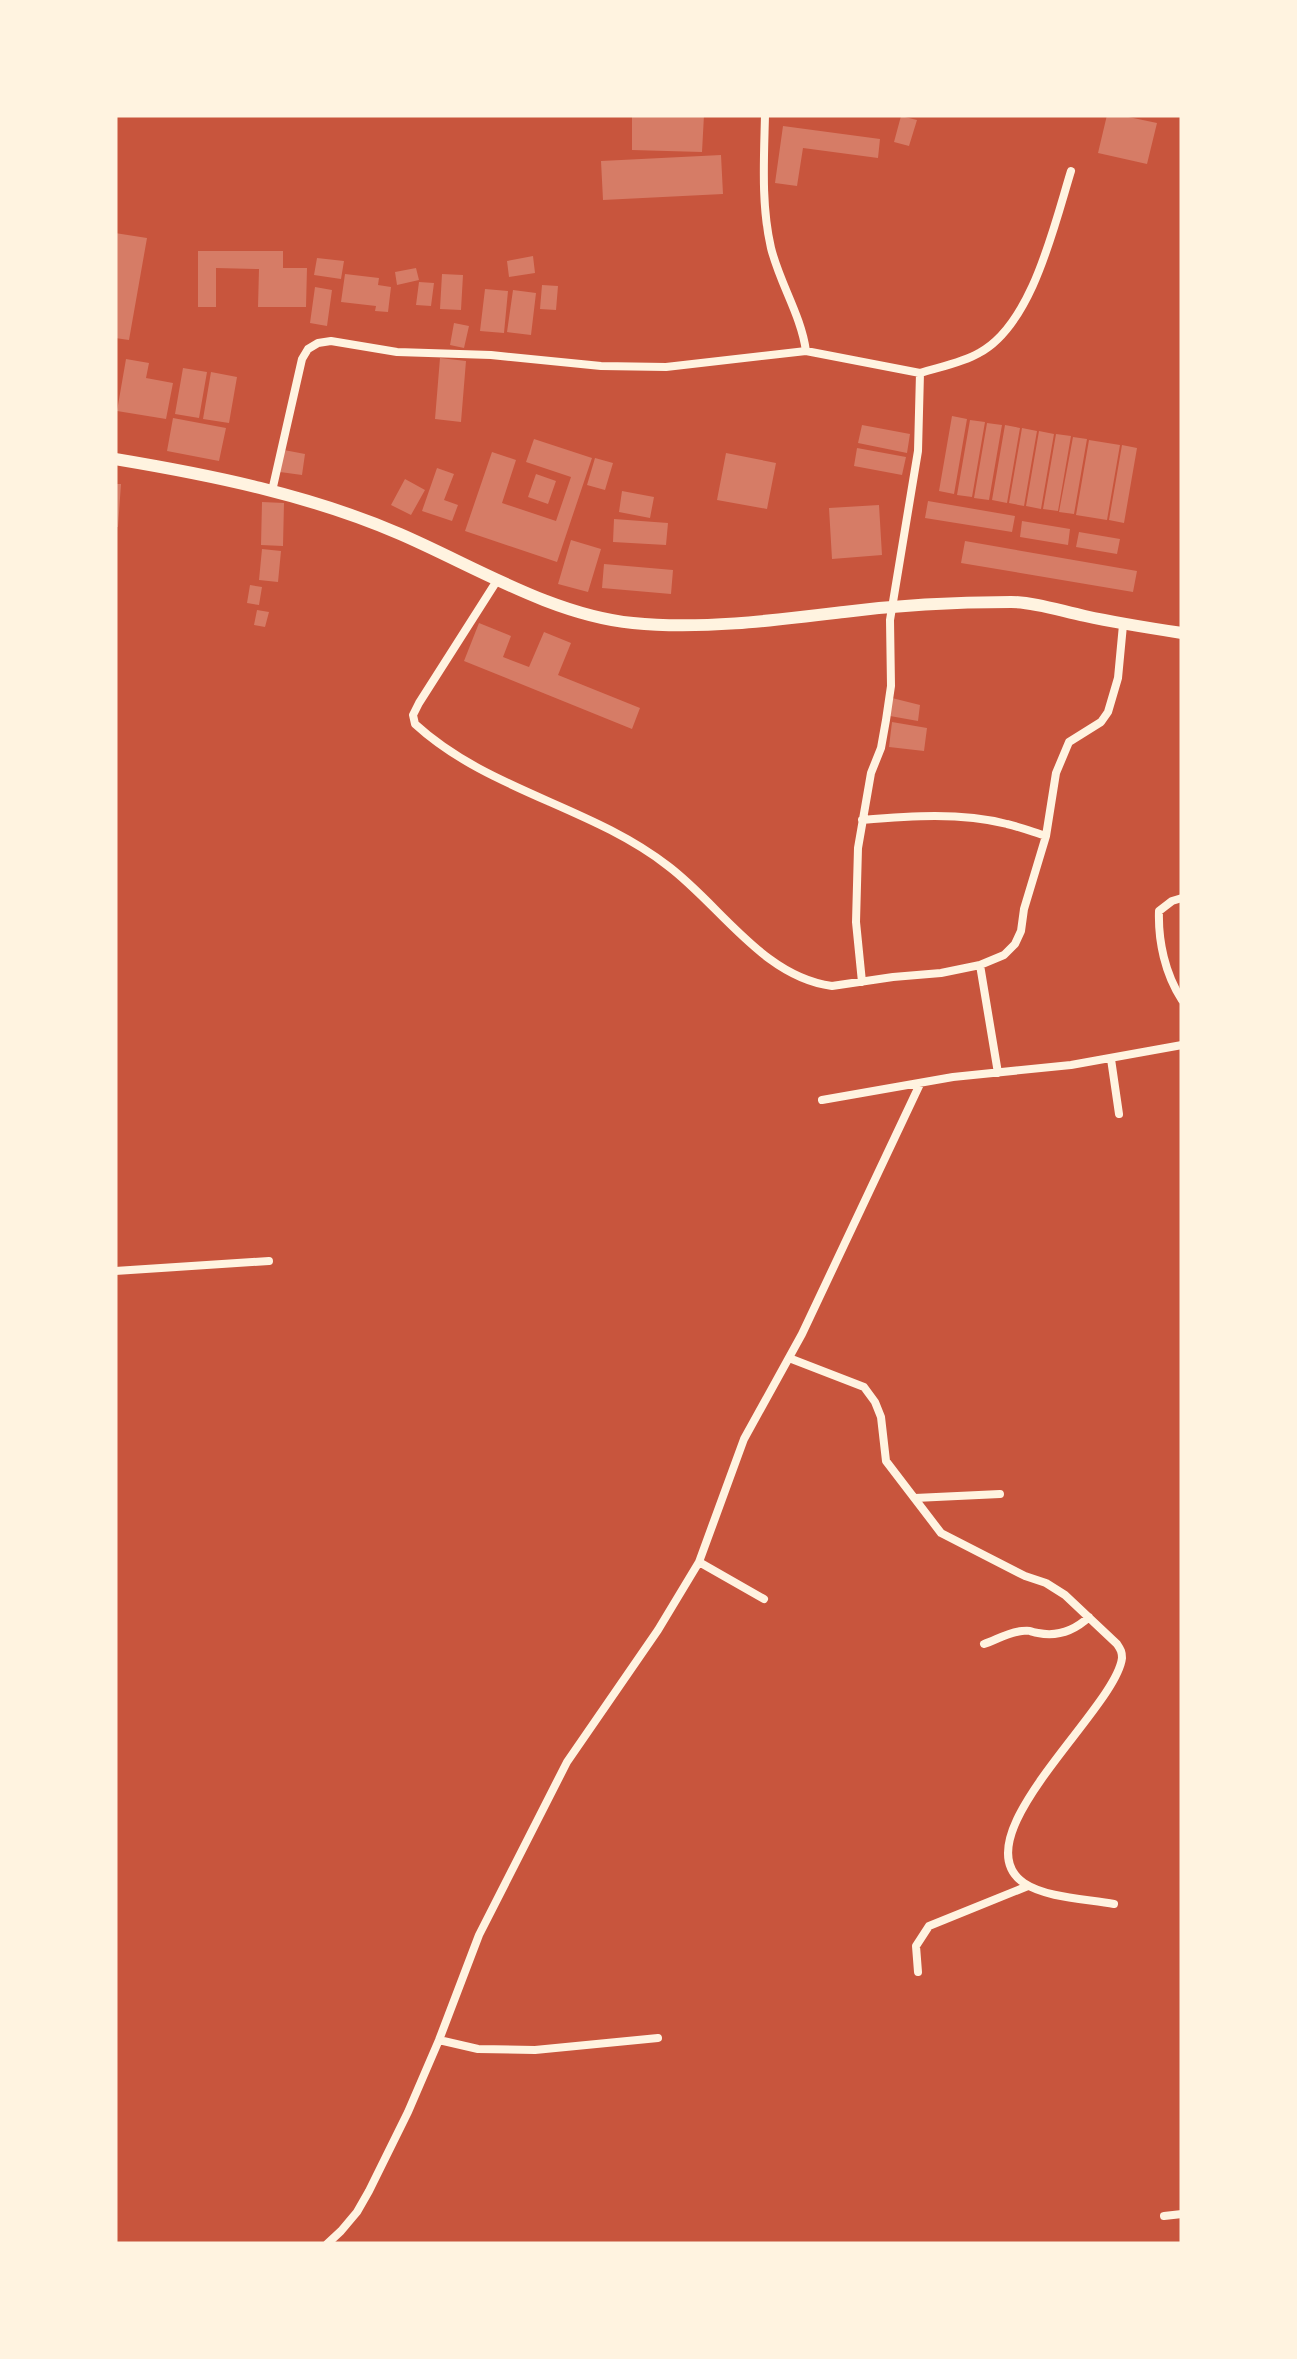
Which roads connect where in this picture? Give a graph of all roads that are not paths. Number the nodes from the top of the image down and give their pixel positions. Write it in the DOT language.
graph roads {
  1 [pos="765,115"];
  2 [pos="1072,172"];
  3 [pos="806,352"];
  4 [pos="920,373"];
  5 [pos="115,459"];
  6 [pos="272,491"];
  7 [pos="498,579"];
  8 [pos="892,607"];
  9 [pos="1123,624"];
  10 [pos="1182,632"];
  11 [pos="862,820"];
  12 [pos="1046,836"];
  13 [pos="1182,898"];
  14 [pos="980,965"];
  15 [pos="862,982"];
  16 [pos="1182,1000"];
  17 [pos="1182,1044"];
  18 [pos="1112,1059"];
  19 [pos="998,1074"];
  20 [pos="920,1084"];
  21 [pos="822,1100"];
  22 [pos="1119,1114"];
  23 [pos="270,1260"];
  24 [pos="115,1271"];
  25 [pos="789,1358"];
  26 [pos="1000,1494"];
  27 [pos="915,1498"];
  28 [pos="700,1562"];
  29 [pos="764,1599"];
  30 [pos="1090,1617"];
  31 [pos="984,1644"];
  32 [pos="1028,1886"];
  33 [pos="1114,1904"];
  34 [pos="918,1972"];
  35 [pos="658,2038"];
  36 [pos="439,2040"];
  37 [pos="1182,2214"];
  38 [pos="1164,2216"];
  39 [pos="327,2244"];
  1 -- 3 [label="street"];
  2 -- 4 [label="street"];
  3 -- 4 [label="street"];
  3 -- 6 [label="street"];
  4 -- 8 [label="street"];
  5 -- 6 [label="main road"];
  6 -- 7 [label="main road"];
  7 -- 8 [label="main road"];
  7 -- 15 [label="street"];
  8 -- 9 [label="main road"];
  8 -- 11 [label="street"];
  9 -- 10 [label="main road"];
  9 -- 12 [label="street"];
  11 -- 12 [label="street"];
  11 -- 15 [label="street"];
  12 -- 14 [label="street"];
  13 -- 16 [label="street"];
  14 -- 15 [label="street"];
  14 -- 19 [label="street"];
  17 -- 18 [label="street"];
  18 -- 19 [label="street"];
  18 -- 22 [label="street"];
  19 -- 20 [label="street"];
  20 -- 21 [label="street"];
  20 -- 25 [label="street"];
  23 -- 24 [label="street"];
  25 -- 27 [label="street"];
  25 -- 28 [label="street"];
  26 -- 27 [label="street"];
  27 -- 30 [label="street"];
  28 -- 29 [label="street"];
  28 -- 36 [label="street"];
  30 -- 31 [label="street"];
  30 -- 32 [label="street"];
  32 -- 33 [label="street"];
  32 -- 34 [label="street"];
  35 -- 36 [label="street"];
  36 -- 39 [label="street"];
  37 -- 38 [label="street"];
}
